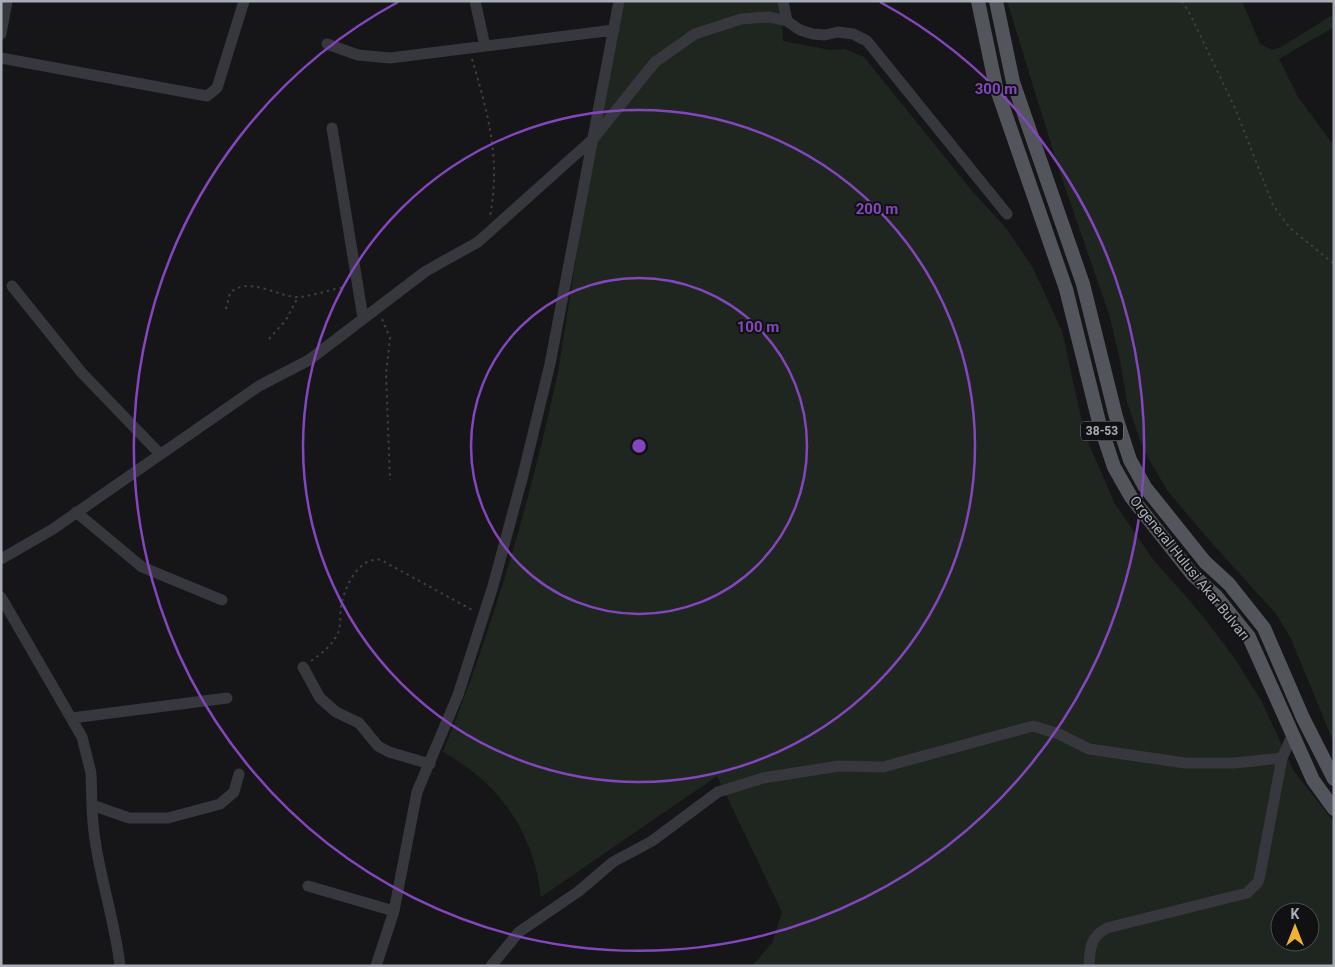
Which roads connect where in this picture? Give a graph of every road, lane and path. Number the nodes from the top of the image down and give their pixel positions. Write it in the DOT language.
graph roads {
  1 [pos="7,1"];
  2 [pos="244,1"];
  3 [pos="475,1"];
  4 [pos="619,1"];
  5 [pos="783,1"];
  6 [pos="978,1"];
  7 [pos="996,1"];
  8 [pos="1182,1"];
  9 [pos="787,21"];
  10 [pos="614,30"];
  11 [pos="1,34"];
  12 [pos="327,44"];
  13 [pos="485,46"];
  14 [pos="469,48"];
  15 [pos="1,58"];
  16 [pos="332,128"];
  17 [pos="593,139"];
  18 [pos="1007,214"];
  19 [pos="486,235"];
  20 [pos="1334,264"];
  21 [pos="358,285"];
  22 [pos="12,286"];
  23 [pos="298,297"];
  24 [pos="226,308"];
  25 [pos="368,314"];
  26 [pos="269,339"];
  27 [pos="160,454"];
  28 [pos="390,480"];
  29 [pos="76,512"];
  30 [pos="1,560"];
  31 [pos="1,596"];
  32 [pos="222,600"];
  33 [pos="484,616"];
  34 [pos="303,667"];
  35 [pos="227,698"];
  36 [pos="72,718"];
  37 [pos="1292,736"];
  38 [pos="1282,758"];
  39 [pos="430,764"];
  40 [pos="238,774"];
  41 [pos="1334,778"];
  42 [pos="92,805"];
  43 [pos="1334,809"];
  44 [pos="308,886"];
  45 [pos="394,911"];
  46 [pos="120,966"];
  47 [pos="376,966"];
  48 [pos="491,966"];
  49 [pos="1089,966"];
  1 -- 11 [label="street"];
  2 -- 15 [label="street"];
  3 -- 13 [label="street"];
  4 -- 10 [label="street"];
  5 -- 9 [label="street"];
  6 -- 37 [label="main road, Orgeneral Hulusi Akar Bulvarı / 38-53"];
  7 -- 41 [label="main road, Orgeneral Hulusi Akar Bulvarı / 38-53"];
  8 -- 20 [label="path"];
  9 -- 17 [label="street"];
  9 -- 18 [label="street"];
  10 -- 13 [label="street"];
  10 -- 17 [label="street"];
  12 -- 14 [label="street"];
  13 -- 14 [label="street"];
  14 -- 19 [label="path"];
  16 -- 21 [label="street"];
  17 -- 19 [label="street"];
  17 -- 33 [label="street"];
  19 -- 25 [label="street"];
  21 -- 23 [label="path"];
  21 -- 25 [label="street"];
  22 -- 27 [label="street"];
  23 -- 24 [label="path"];
  23 -- 26 [label="path"];
  25 -- 27 [label="street"];
  25 -- 28 [label="path"];
  27 -- 29 [label="street"];
  29 -- 30 [label="street"];
  29 -- 32 [label="street"];
  31 -- 36 [label="street"];
  33 -- 34 [label="path"];
  33 -- 39 [label="street"];
  34 -- 39 [label="street"];
  35 -- 36 [label="street"];
  36 -- 42 [label="street"];
  37 -- 38 [label="street"];
  37 -- 43 [label="main road, Orgeneral Hulusi Akar Bulvarı / 38-53"];
  38 -- 48 [label="street"];
  38 -- 49 [label="street"];
  39 -- 45 [label="street"];
  40 -- 42 [label="street"];
  42 -- 46 [label="street"];
  44 -- 45 [label="street"];
  45 -- 47 [label="street"];
}
